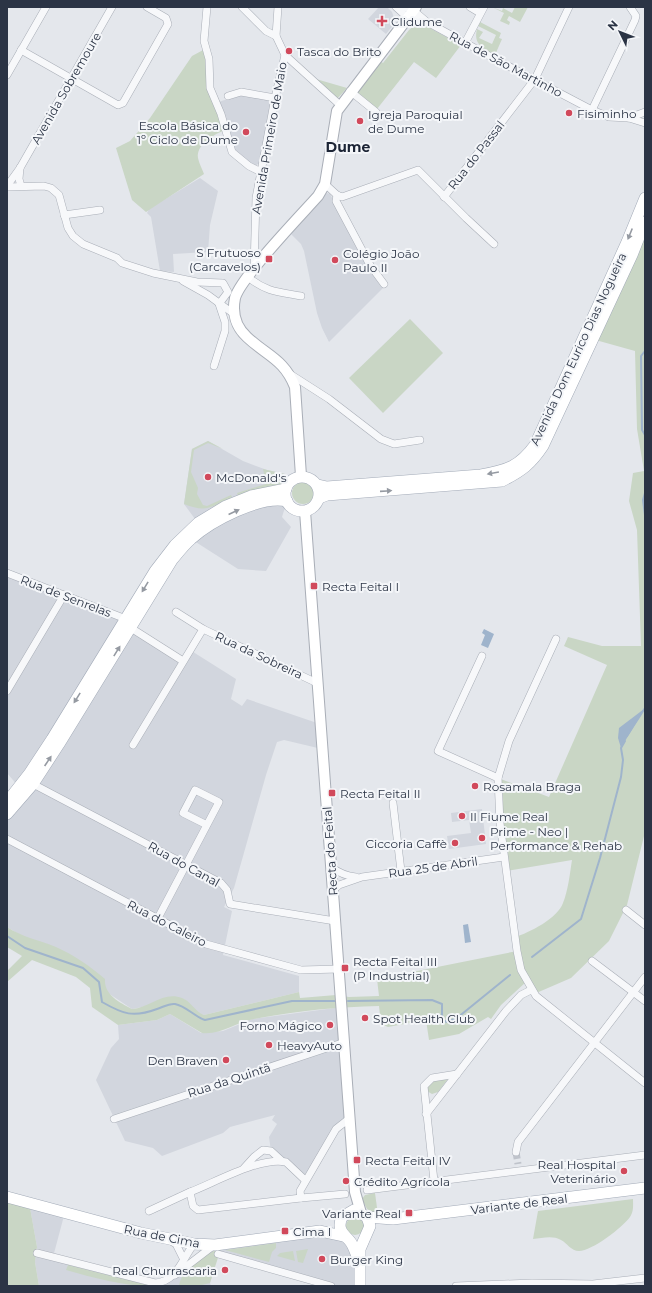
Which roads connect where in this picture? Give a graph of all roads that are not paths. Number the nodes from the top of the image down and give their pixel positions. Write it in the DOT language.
graph roads {
  1 [pos="46,7"];
  2 [pos="112,7"];
  3 [pos="146,7"];
  4 [pos="207,7"];
  5 [pos="242,7"];
  6 [pos="278,7"];
  7 [pos="396,7"];
  8 [pos="470,7"];
  9 [pos="569,7"];
  10 [pos="630,7"];
  11 [pos="482,10"];
  12 [pos="410,11"];
  13 [pos="276,36"];
  14 [pos="465,43"];
  15 [pos="21,50"];
  16 [pos="285,54"];
  17 [pos="7,75"];
  18 [pos="71,78"];
  19 [pos="535,79"];
  20 [pos="350,91"];
  21 [pos="228,96"];
  22 [pos="275,98"];
  23 [pos="340,105"];
  24 [pos="592,110"];
  25 [pos="376,112"];
  26 [pos="645,112"];
  27 [pos="629,118"];
  28 [pos="645,123"];
  29 [pos="20,168"];
  30 [pos="261,172"];
  31 [pos="325,184"];
  32 [pos="7,186"];
  33 [pos="21,186"];
  34 [pos="337,195"];
  35 [pos="444,197"];
  36 [pos="645,198"];
  37 [pos="100,210"];
  38 [pos="64,215"];
  39 [pos="645,222"];
  40 [pos="494,244"];
  41 [pos="254,269"];
  42 [pos="174,276"];
  43 [pos="248,277"];
  44 [pos="384,284"];
  45 [pos="301,296"];
  46 [pos="219,304"];
  47 [pos="234,314"];
  48 [pos="214,366"];
  49 [pos="290,374"];
  50 [pos="420,440"];
  51 [pos="301,476"];
  52 [pos="318,485"];
  53 [pos="286,489"];
  54 [pos="319,498"];
  55 [pos="287,501"];
  56 [pos="305,511"];
  57 [pos="7,573"];
  58 [pos="64,596"];
  59 [pos="176,612"];
  60 [pos="129,623"];
  61 [pos="203,629"];
  62 [pos="556,639"];
  63 [pos="482,656"];
  64 [pos="183,661"];
  65 [pos="317,683"];
  66 [pos="7,691"];
  67 [pos="133,745"];
  68 [pos="498,778"];
  69 [pos="32,784"];
  70 [pos="7,802"];
  71 [pos="393,803"];
  72 [pos="7,814"];
  73 [pos="207,825"];
  74 [pos="7,839"];
  75 [pos="504,857"];
  76 [pos="187,865"];
  77 [pos="331,867"];
  78 [pos="401,871"];
  79 [pos="362,877"];
  80 [pos="332,891"];
  81 [pos="626,910"];
  82 [pos="158,918"];
  83 [pos="335,921"];
  84 [pos="645,925"];
  85 [pos="592,961"];
  86 [pos="339,969"];
  87 [pos="645,977"];
  88 [pos="531,990"];
  89 [pos="633,992"];
  90 [pos="645,1001"];
  91 [pos="345,1042"];
  92 [pos="595,1043"];
  93 [pos="457,1074"];
  94 [pos="645,1083"];
  95 [pos="424,1095"];
  96 [pos="440,1096"];
  97 [pos="426,1114"];
  98 [pos="350,1118"];
  99 [pos="114,1119"];
  100 [pos="516,1152"];
  101 [pos="645,1155"];
  102 [pos="282,1161"];
  103 [pos="243,1169"];
  104 [pos="305,1180"];
  105 [pos="434,1181"];
  106 [pos="645,1188"];
  107 [pos="367,1190"];
  108 [pos="190,1192"];
  109 [pos="356,1192"];
  110 [pos="345,1194"];
  111 [pos="7,1197"];
  112 [pos="301,1198"];
  113 [pos="149,1211"];
  114 [pos="364,1215"];
  115 [pos="344,1216"];
  116 [pos="393,1220"];
  117 [pos="320,1231"];
  118 [pos="367,1234"];
  119 [pos="346,1238"];
  120 [pos="170,1240"];
  121 [pos="194,1244"];
  122 [pos="217,1250"];
  123 [pos="37,1254"];
  124 [pos="183,1258"];
  125 [pos="359,1262"];
  126 [pos="175,1275"];
  127 [pos="645,1278"];
  128 [pos="543,1285"];
  129 [pos="331,1286"];
  130 [pos="360,1286"];
  131 [pos="456,1286"];
  1 -- 15 [label="street"];
  2 -- 18 [label="street, Avenida Sobremoure"];
  3 -- 18 [label="street"];
  4 -- 30 [label="street"];
  5 -- 13 [label="street"];
  6 -- 13 [label="street"];
  7 -- 12 [label="street"];
  8 -- 11 [label="street"];
  9 -- 19 [label="street, Rua do Passal"];
  10 -- 24 [label="street"];
  11 -- 14 [label="street"];
  12 -- 14 [label="street, Rua de São Martinho"];
  12 -- 20 [label="street"];
  13 -- 16 [label="street"];
  14 -- 19 [label="street, Rua de São Martinho"];
  15 -- 17 [label="street"];
  15 -- 18 [label="street"];
  16 -- 22 [label="street, Avenida Primeiro de Maio"];
  16 -- 23 [label="street"];
  18 -- 29 [label="street, Avenida Sobremoure"];
  19 -- 24 [label="street, Rua de São Martinho"];
  19 -- 35 [label="street, Rua do Passal"];
  20 -- 23 [label="street"];
  20 -- 25 [label="street"];
  21 -- 22 [label="street"];
  22 -- 30 [label="street, Avenida Primeiro de Maio"];
  23 -- 31 [label="street"];
  24 -- 27 [label="street, Rua de São Martinho"];
  26 -- 27 [label="street, Rua de São Martinho"];
  27 -- 28 [label="street, Rua de São Martinho"];
  29 -- 32 [label="street, Avenida Sobremoure"];
  29 -- 33 [label="street"];
  30 -- 41 [label="street, Avenida Primeiro de Maio"];
  31 -- 34 [label="street"];
  31 -- 41 [label="street"];
  32 -- 33 [label="street"];
  33 -- 38 [label="street"];
  34 -- 35 [label="street, Rua do Passal"];
  34 -- 44 [label="street"];
  35 -- 40 [label="street"];
  36 -- 52 [label="main road, Avenida Dom Eurico Dias Nogueira, one-way"];
  37 -- 38 [label="street"];
  38 -- 42 [label="street"];
  54 -- 39 [label="main road, Avenida Dom Eurico Dias Nogueira, one-way"];
  41 -- 43 [label="street"];
  42 -- 46 [label="street"];
  42 -- 46 [label="street"];
  43 -- 45 [label="street"];
  43 -- 47 [label="street"];
  46 -- 47 [label="street"];
  46 -- 48 [label="street"];
  47 -- 49 [label="street"];
  49 -- 50 [label="street"];
  49 -- 51 [label="street"];
  51 -- 52 [label="main road"];
  51 -- 53 [label="main road"];
  52 -- 54 [label="main road"];
  53 -- 55 [label="main road"];
  53 -- 60 [label="main road, one-way"];
  54 -- 56 [label="main road"];
  55 -- 56 [label="main road"];
  60 -- 55 [label="main road, one-way"];
  56 -- 65 [label="street, Recta do Feital"];
  57 -- 58 [label="street, Rua de Senrelas"];
  58 -- 60 [label="street, Rua de Senrelas"];
  58 -- 66 [label="street"];
  59 -- 61 [label="street"];
  60 -- 64 [label="street"];
  69 -- 60 [label="main road, one-way"];
  60 -- 70 [label="main road, one-way"];
  61 -- 64 [label="street, Rua da Sobreira"];
  61 -- 65 [label="street, Rua da Sobreira"];
  62 -- 68 [label="street"];
  63 -- 68 [label="street"];
  64 -- 67 [label="street, Rua da Sobreira"];
  65 -- 77 [label="street, Recta do Feital"];
  68 -- 75 [label="street"];
  69 -- 72 [label="main road"];
  69 -- 76 [label="street, Rua do Canal"];
  71 -- 78 [label="street"];
  73 -- 73 [label="street"];
  73 -- 76 [label="street"];
  74 -- 82 [label="street, Rua do Caleiro"];
  75 -- 78 [label="street, Rua 25 de Abril"];
  75 -- 88 [label="street"];
  76 -- 82 [label="street"];
  76 -- 83 [label="street, Rua do Canal"];
  77 -- 79 [label="street, Rua 25 de Abril"];
  77 -- 80 [label="street, Recta do Feital"];
  78 -- 79 [label="street, Rua 25 de Abril"];
  79 -- 80 [label="street, Rua 25 de Abril"];
  80 -- 83 [label="street, Recta do Feital"];
  81 -- 84 [label="street"];
  82 -- 86 [label="street, Rua do Caleiro"];
  83 -- 86 [label="street, Recta do Feital"];
  85 -- 89 [label="street"];
  86 -- 91 [label="street, Recta do Feital"];
  87 -- 89 [label="street"];
  88 -- 92 [label="street"];
  88 -- 93 [label="street"];
  89 -- 90 [label="street"];
  89 -- 92 [label="street"];
  91 -- 98 [label="street, Recta do Feital"];
  91 -- 99 [label="street, Rua da Quintã"];
  92 -- 94 [label="street"];
  92 -- 100 [label="street"];
  93 -- 95 [label="street"];
  93 -- 96 [label="street"];
  95 -- 96 [label="street"];
  95 -- 97 [label="street"];
  96 -- 97 [label="street"];
  97 -- 105 [label="street"];
  98 -- 104 [label="street"];
  98 -- 109 [label="street, Recta do Feital"];
  101 -- 105 [label="street"];
  102 -- 103 [label="street"];
  102 -- 103 [label="street"];
  102 -- 104 [label="street"];
  103 -- 108 [label="street"];
  104 -- 112 [label="street"];
  105 -- 107 [label="street"];
  106 -- 116 [label="main road, Variante de Real"];
  108 -- 112 [label="street"];
  108 -- 113 [label="street"];
  109 -- 114 [label="street, Recta do Feital"];
  109 -- 115 [label="street, Recta do Feital"];
  110 -- 112 [label="street"];
  111 -- 120 [label="main road, Rua de Cima"];
  114 -- 115 [label="main road"];
  114 -- 116 [label="main road, Variante de Real"];
  114 -- 118 [label="main road, Recta do Feital"];
  115 -- 117 [label="main road, Rua de Cima"];
  115 -- 119 [label="main road, Recta do Feital"];
  116 -- 118 [label="main road, Variante de Real"];
  117 -- 119 [label="main road, Rua de Cima"];
  117 -- 122 [label="main road, Rua de Cima"];
  118 -- 119 [label="main road"];
  118 -- 125 [label="main road, Recta do Feital"];
  119 -- 125 [label="main road, Recta do Feital"];
  120 -- 121 [label="main road, Rua de Cima"];
  120 -- 124 [label="street"];
  121 -- 122 [label="main road, Rua de Cima"];
  121 -- 124 [label="street"];
  122 -- 126 [label="street"];
  122 -- 129 [label="street"];
  123 -- 126 [label="street"];
  124 -- 126 [label="street"];
  125 -- 130 [label="main road, Recta do Feital"];
  127 -- 128 [label="street"];
  128 -- 131 [label="street"];
}
